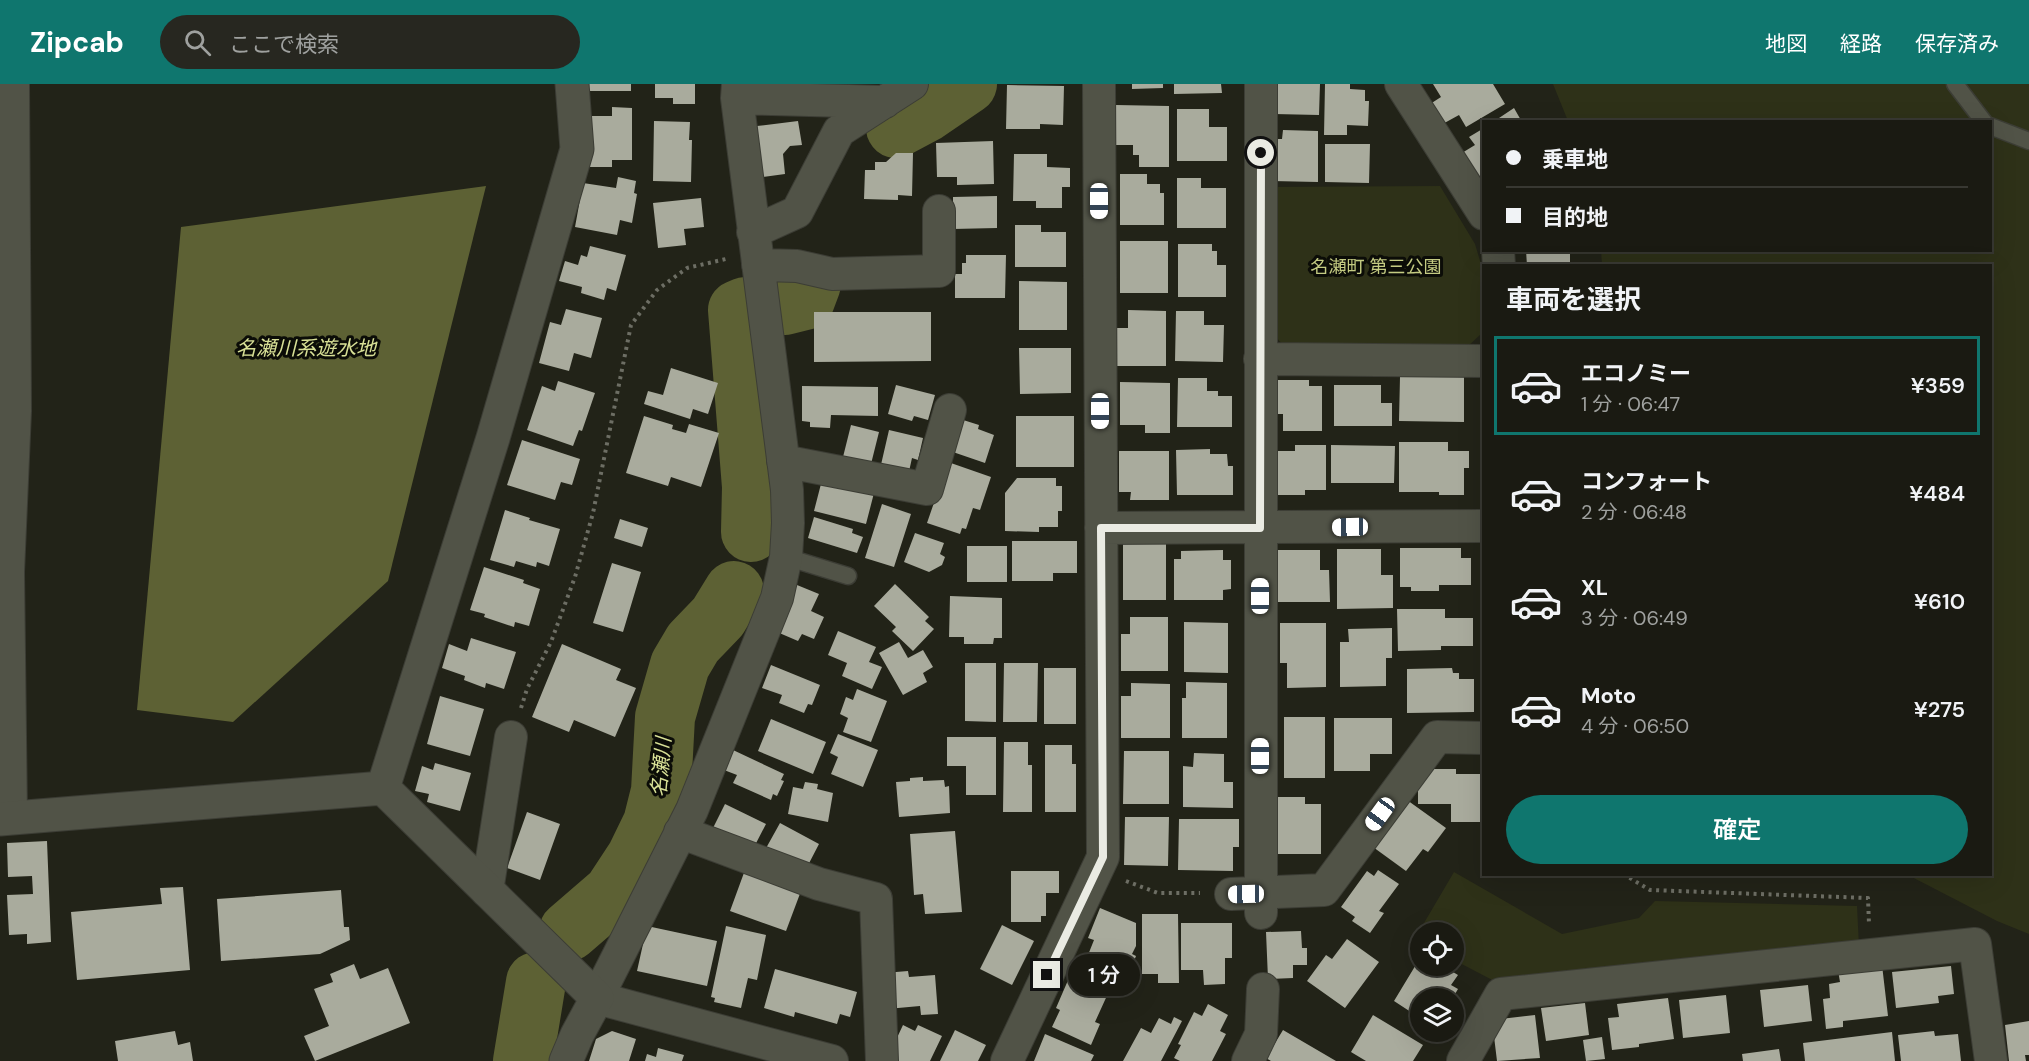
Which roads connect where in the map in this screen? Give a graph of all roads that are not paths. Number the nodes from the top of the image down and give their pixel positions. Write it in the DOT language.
graph roads {
  1 [pos="13,84"];
  2 [pos="572,84"];
  3 [pos="912,84"];
  4 [pos="1099,84"];
  5 [pos="1261,84"];
  6 [pos="1401,84"];
  7 [pos="1955,84"];
  8 [pos="737,91"];
  9 [pos="885,102"];
  10 [pos="1982,120"];
  11 [pos="1992,127"];
  12 [pos="2029,141"];
  13 [pos="939,211"];
  14 [pos="1482,211"];
  15 [pos="7,244"];
  16 [pos="756,250"];
  17 [pos="1260,359"];
  18 [pos="1482,362"];
  19 [pos="950,410"];
  20 [pos="7,411"];
  21 [pos="783,460"];
  22 [pos="1482,526"];
  23 [pos="1101,528"];
  24 [pos="1260,528"];
  25 [pos="786,557"];
  26 [pos="4,572"];
  27 [pos="848,576"];
  28 [pos="511,737"];
  29 [pos="1482,738"];
  30 [pos="383,788"];
  31 [pos="6,819"];
  32 [pos="680,832"];
  33 [pos="487,891"];
  34 [pos="1263,989"];
  35 [pos="597,998"];
  36 [pos="566,1061"];
  37 [pos="832,1061"];
  38 [pos="882,1061"];
  39 [pos="1007,1061"];
  40 [pos="1248,1061"];
  41 [pos="1463,1061"];
  42 [pos="1991,1061"];
  1 -- 15 [label="street"];
  2 -- 30 [label="street"];
  3 -- 9 [label="street"];
  4 -- 23 [label="street"];
  5 -- 17 [label="street"];
  6 -- 14 [label="street"];
  7 -- 10 [label="lane"];
  8 -- 9 [label="street"];
  8 -- 16 [label="street"];
  9 -- 16 [label="street"];
  11 -- 12 [label="lane"];
  13 -- 16 [label="street"];
  15 -- 20 [label="street"];
  16 -- 21 [label="street"];
  17 -- 18 [label="street"];
  17 -- 24 [label="street"];
  19 -- 21 [label="street"];
  20 -- 26 [label="street"];
  21 -- 25 [label="street"];
  22 -- 24 [label="street"];
  23 -- 24 [label="street"];
  23 -- 39 [label="street"];
  24 -- 29 [label="street"];
  25 -- 27 [label="lane"];
  25 -- 32 [label="street"];
  26 -- 31 [label="street"];
  28 -- 33 [label="street"];
  30 -- 31 [label="street"];
  30 -- 33 [label="street"];
  32 -- 35 [label="street"];
  32 -- 38 [label="street"];
  33 -- 35 [label="street"];
  34 -- 40 [label="street"];
  35 -- 36 [label="street"];
  35 -- 37 [label="street"];
  41 -- 42 [label="street"];
}
